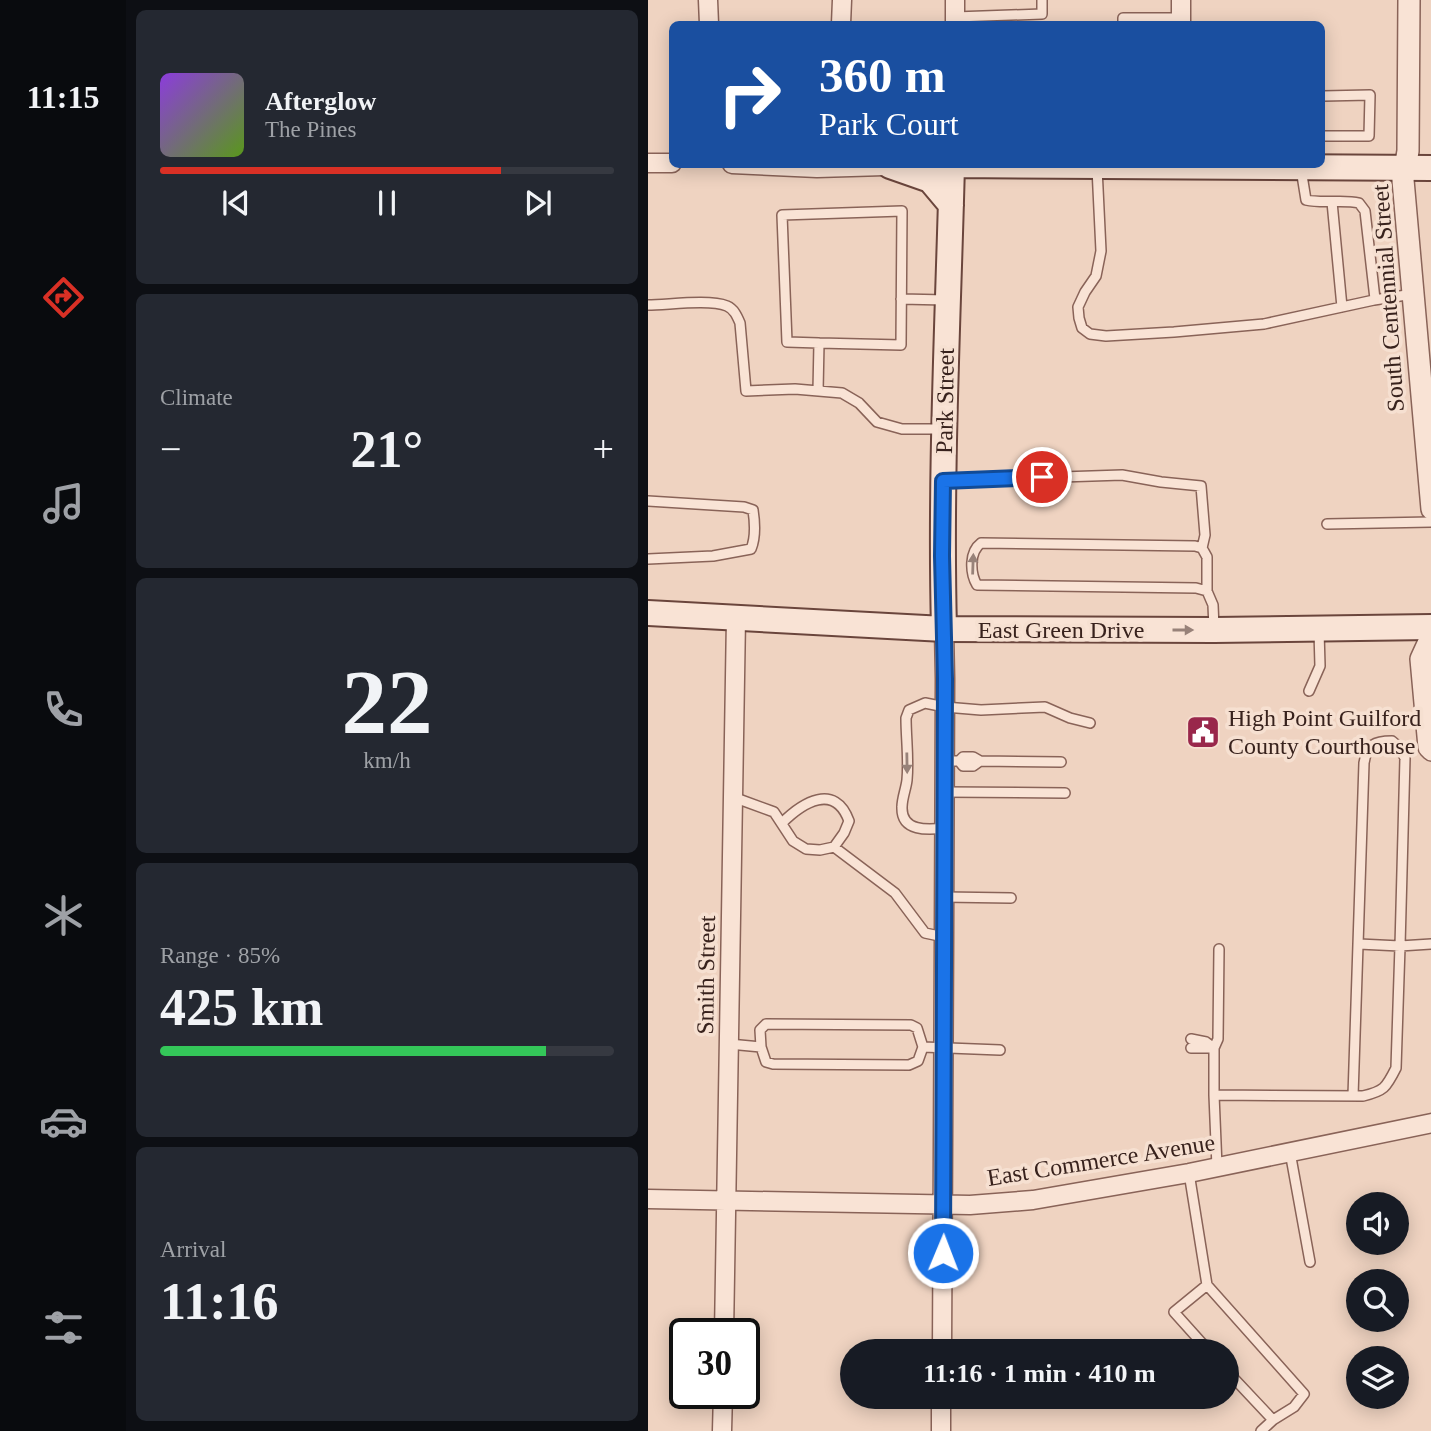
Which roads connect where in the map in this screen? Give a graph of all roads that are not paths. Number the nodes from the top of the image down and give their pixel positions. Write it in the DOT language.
graph roads {
  1 [pos="708,0"];
  2 [pos="842,0"];
  3 [pos="1042,0"];
  4 [pos="1181,0"];
  5 [pos="1409,0"];
  6 [pos="955,14"];
  7 [pos="709,21"];
  8 [pos="841,21"];
  9 [pos="1123,21"];
  10 [pos="1181,21"];
  11 [pos="1325,96"];
  12 [pos="1325,136"];
  13 [pos="648,163"];
  14 [pos="669,163"];
  15 [pos="1405,167"];
  16 [pos="896,168"];
  17 [pos="952,168"];
  18 [pos="1113,168"];
  19 [pos="1301,168"];
  20 [pos="1325,168"];
  21 [pos="1431,168"];
  22 [pos="1332,202"];
  23 [pos="951,205"];
  24 [pos="1413,295"];
  25 [pos="901,299"];
  26 [pos="1375,299"];
  27 [pos="947,300"];
  28 [pos="648,305"];
  29 [pos="1342,307"];
  30 [pos="819,343"];
  31 [pos="1425,362"];
  32 [pos="818,391"];
  33 [pos="1427,403"];
  34 [pos="944,429"];
  35 [pos="943,481"];
  36 [pos="648,500"];
  37 [pos="1431,509"];
  38 [pos="1431,522"];
  39 [pos="1327,524"];
  40 [pos="1202,548"];
  41 [pos="648,559"];
  42 [pos="1207,591"];
  43 [pos="648,613"];
  44 [pos="736,618"];
  45 [pos="1431,627"];
  46 [pos="944,629"];
  47 [pos="1319,629"];
  48 [pos="1214,630"];
  49 [pos="1431,635"];
  50 [pos="1309,691"];
  51 [pos="945,707"];
  52 [pos="1090,723"];
  53 [pos="1431,750"];
  54 [pos="952,761"];
  55 [pos="1061,762"];
  56 [pos="945,792"];
  57 [pos="1066,793"];
  58 [pos="733,797"];
  59 [pos="782,823"];
  60 [pos="945,828"];
  61 [pos="834,847"];
  62 [pos="944,897"];
  63 [pos="1011,898"];
  64 [pos="944,937"];
  65 [pos="1359,944"];
  66 [pos="1431,944"];
  67 [pos="1400,946"];
  68 [pos="1218,949"];
  69 [pos="729,1044"];
  70 [pos="1191,1044"];
  71 [pos="761,1046"];
  72 [pos="923,1047"];
  73 [pos="944,1047"];
  74 [pos="1214,1048"];
  75 [pos="1000,1050"];
  76 [pos="1214,1095"];
  77 [pos="1353,1096"];
  78 [pos="1431,1123"];
  79 [pos="1290,1152"];
  80 [pos="1217,1167"];
  81 [pos="1189,1173"];
  82 [pos="648,1199"];
  83 [pos="726,1200"];
  84 [pos="944,1204"];
  85 [pos="1310,1262"];
  86 [pos="1207,1285"];
  87 [pos="724,1318"];
  88 [pos="942,1339"];
  89 [pos="1198,1339"];
  90 [pos="1239,1384"];
  91 [pos="723,1409"];
  92 [pos="941,1409"];
  93 [pos="1273,1420"];
  94 [pos="722,1431"];
  95 [pos="941,1431"];
  96 [pos="1261,1431"];
  1 -- 7 [label="street"];
  2 -- 8 [label="street"];
  3 -- 6 [label="lane"];
  4 -- 10 [label="street"];
  5 -- 15 [label="street, South Centennial Street"];
  9 -- 10 [label="lane"];
  11 -- 12 [label="lane"];
  13 -- 14 [label="street"];
  15 -- 20 [label="main road"];
  15 -- 21 [label="main road"];
  15 -- 24 [label="street, South Centennial Street"];
  16 -- 23 [label="main road"];
  17 -- 23 [label="main road, Park Street"];
  18 -- 29 [label="lane"];
  19 -- 22 [label="lane"];
  22 -- 26 [label="lane"];
  22 -- 29 [label="lane"];
  23 -- 27 [label="main road, Park Street"];
  24 -- 26 [label="lane"];
  24 -- 31 [label="street, South Centennial Street"];
  25 -- 27 [label="lane"];
  25 -- 30 [label="lane"];
  25 -- 30 [label="lane"];
  26 -- 29 [label="lane"];
  27 -- 34 [label="main road, Park Street"];
  28 -- 32 [label="lane"];
  30 -- 32 [label="lane"];
  31 -- 33 [label="street, South Centennial Street"];
  32 -- 34 [label="lane"];
  33 -- 37 [label="street, South Centennial Street"];
  34 -- 35 [label="main road, Park Street"];
  35 -- 40 [label="lane"];
  35 -- 46 [label="main road, Park Street"];
  36 -- 41 [label="lane"];
  38 -- 39 [label="lane"];
  40 -- 42 [label="lane"];
  42 -- 40 [label="lane, one-way"];
  42 -- 48 [label="lane"];
  43 -- 44 [label="main road, East Green Drive"];
  44 -- 46 [label="main road, East Green Drive"];
  44 -- 58 [label="street, Smith Street"];
  45 -- 47 [label="main road, East Green Drive"];
  46 -- 48 [label="main road, East Green Drive, one-way"];
  46 -- 51 [label="street, Park Street"];
  47 -- 48 [label="main road, East Green Drive"];
  47 -- 50 [label="lane"];
  49 -- 53 [label="street"];
  51 -- 52 [label="lane"];
  51 -- 54 [label="street, Park Street"];
  51 -- 60 [label="lane, one-way"];
  54 -- 55 [label="lane"];
  54 -- 56 [label="street, Park Street"];
  56 -- 57 [label="lane"];
  56 -- 60 [label="street, Park Street"];
  58 -- 59 [label="lane"];
  58 -- 69 [label="street, Smith Street"];
  59 -- 61 [label="lane"];
  59 -- 61 [label="lane"];
  60 -- 62 [label="street, Park Street"];
  61 -- 64 [label="lane"];
  62 -- 63 [label="lane"];
  62 -- 64 [label="street, Park Street"];
  64 -- 73 [label="street, Park Street"];
  65 -- 67 [label="lane"];
  65 -- 67 [label="lane"];
  65 -- 77 [label="lane"];
  66 -- 67 [label="lane"];
  67 -- 77 [label="lane"];
  68 -- 74 [label="lane"];
  69 -- 71 [label="lane"];
  69 -- 83 [label="street, Smith Street"];
  70 -- 74 [label="lane"];
  71 -- 72 [label="lane"];
  71 -- 72 [label="lane"];
  72 -- 73 [label="lane"];
  73 -- 75 [label="lane"];
  73 -- 84 [label="street, Park Street"];
  74 -- 76 [label="lane"];
  76 -- 77 [label="lane"];
  76 -- 80 [label="lane"];
  78 -- 79 [label="street, East Commerce Avenue"];
  79 -- 80 [label="street, East Commerce Avenue"];
  79 -- 85 [label="lane"];
  80 -- 81 [label="street, East Commerce Avenue"];
  81 -- 84 [label="street, East Commerce Avenue"];
  81 -- 86 [label="lane"];
  82 -- 83 [label="street, East Commerce Avenue"];
  83 -- 84 [label="street, East Commerce Avenue"];
  83 -- 87 [label="street, Smith Street"];
  84 -- 88 [label="street, Park Street"];
  86 -- 89 [label="lane"];
  86 -- 93 [label="lane"];
  90 -- 93 [label="lane"];
  91 -- 94 [label="street"];
  92 -- 95 [label="street"];
  93 -- 96 [label="lane"];
}
